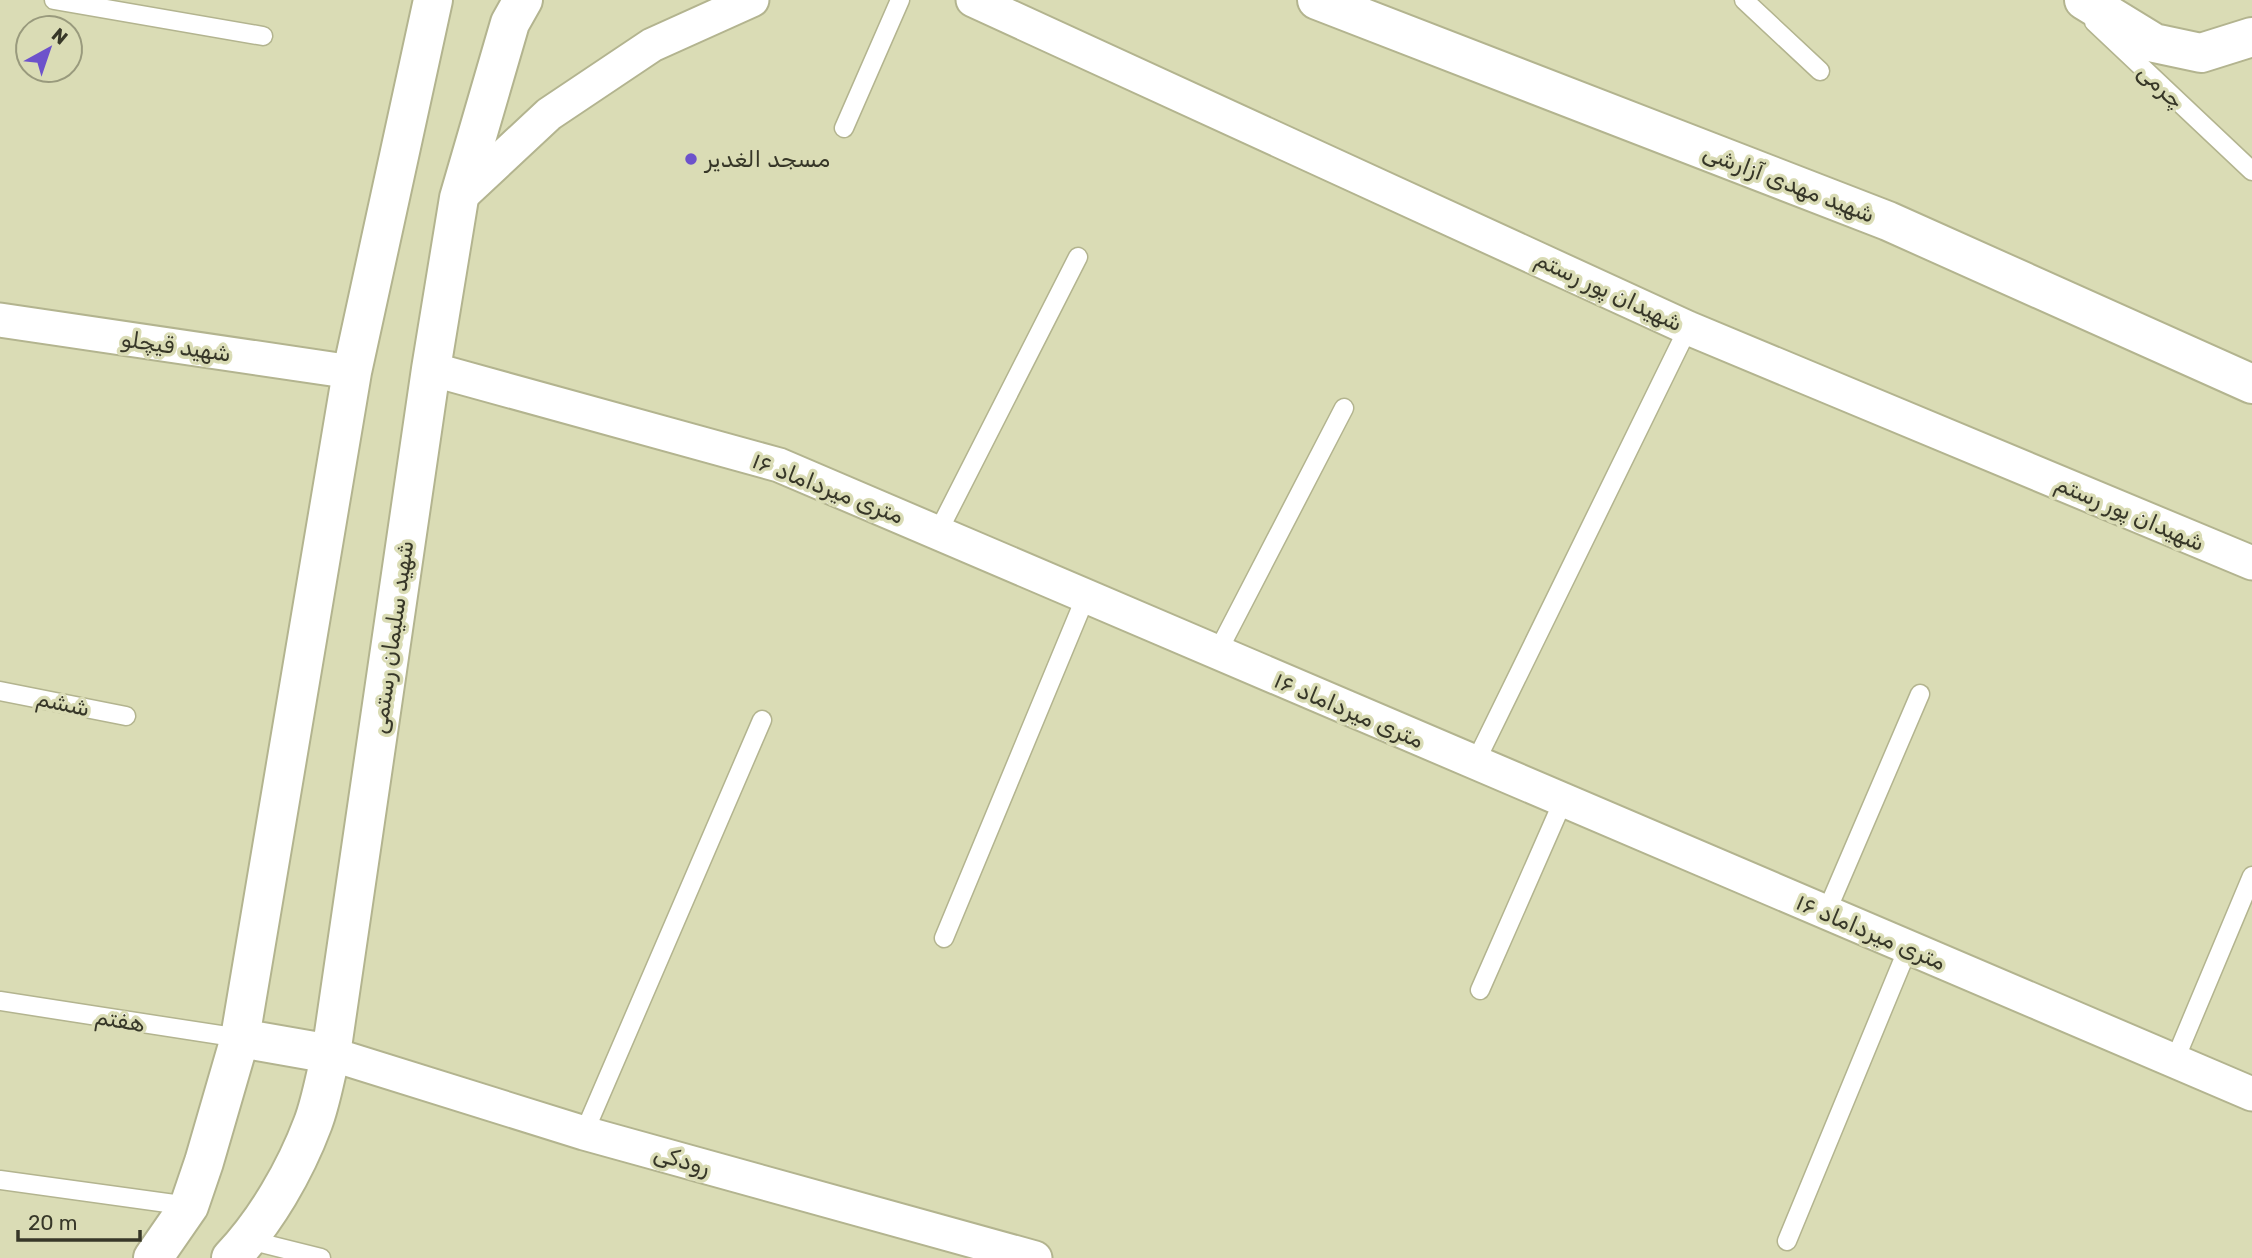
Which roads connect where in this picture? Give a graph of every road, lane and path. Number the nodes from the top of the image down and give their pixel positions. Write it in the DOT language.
graph roads {
  1 [pos="54,0"];
  2 [pos="433,0"];
  3 [pos="523,0"];
  4 [pos="752,0"];
  5 [pos="900,0"];
  6 [pos="973,0"];
  7 [pos="1317,0"];
  8 [pos="1744,0"];
  9 [pos="2071,0"];
  10 [pos="2084,0"];
  11 [pos="262,36"];
  12 [pos="2252,37"];
  13 [pos="1820,71"];
  14 [pos="844,128"];
  15 [pos="2252,171"];
  16 [pos="459,198"];
  17 [pos="1078,257"];
  18 [pos="0,320"];
  19 [pos="1688,328"];
  20 [pos="432,369"];
  21 [pos="352,372"];
  22 [pos="2252,384"];
  23 [pos="1344,408"];
  24 [pos="938,533"];
  25 [pos="2252,564"];
  26 [pos="1086,596"];
  27 [pos="1217,653"];
  28 [pos="0,691"];
  29 [pos="1920,694"];
  30 [pos="125,716"];
  31 [pos="762,720"];
  32 [pos="1475,763"];
  33 [pos="1563,801"];
  34 [pos="2252,876"];
  35 [pos="1826,913"];
  36 [pos="944,937"];
  37 [pos="1908,948"];
  38 [pos="1480,990"];
  39 [pos="0,1001"];
  40 [pos="240,1038"];
  41 [pos="331,1054"];
  42 [pos="2174,1062"];
  43 [pos="2252,1094"];
  44 [pos="584,1133"];
  45 [pos="0,1180"];
  46 [pos="189,1206"];
  47 [pos="1787,1241"];
  48 [pos="240,1249"];
  49 [pos="153,1258"];
  50 [pos="321,1258"];
  51 [pos="1035,1258"];
  1 -- 11 [label="lane"];
  2 -- 21 [label="main road"];
  3 -- 16 [label="main road, شهید سلیمان رستمی"];
  4 -- 16 [label="street"];
  5 -- 14 [label="lane"];
  6 -- 19 [label="street, شهیدان پور رستم"];
  7 -- 22 [label="main road, شهید مهدی آزارشی"];
  8 -- 13 [label="lane"];
  9 -- 15 [label="lane, چرمی"];
  10 -- 12 [label="main road"];
  16 -- 20 [label="main road, شهید سلیمان رستمی"];
  17 -- 24 [label="lane"];
  18 -- 21 [label="street, شهید قیچلو"];
  19 -- 25 [label="street, شهیدان پور رستم"];
  19 -- 32 [label="lane"];
  20 -- 24 [label="street, ۱۶ متری میرداماد"];
  20 -- 41 [label="main road, شهید سلیمان رستمی"];
  21 -- 40 [label="main road"];
  23 -- 27 [label="lane"];
  24 -- 26 [label="street, ۱۶ متری میرداماد"];
  26 -- 27 [label="street, ۱۶ متری میرداماد"];
  26 -- 36 [label="lane"];
  27 -- 32 [label="street, ۱۶ متری میرداماد"];
  28 -- 30 [label="lane, ششم"];
  29 -- 35 [label="lane"];
  31 -- 44 [label="lane"];
  32 -- 33 [label="street, ۱۶ متری میرداماد"];
  33 -- 35 [label="street, ۱۶ متری میرداماد"];
  33 -- 38 [label="lane"];
  34 -- 42 [label="lane"];
  35 -- 37 [label="street, ۱۶ متری میرداماد"];
  37 -- 42 [label="street, ۱۶ متری میرداماد"];
  37 -- 47 [label="lane"];
  39 -- 40 [label="lane, هفتم"];
  40 -- 41 [label="main road"];
  40 -- 46 [label="main road"];
  41 -- 44 [label="street, رودکی"];
  41 -- 48 [label="main road, شهید سلیمان رستمی"];
  42 -- 43 [label="street, ۱۶ متری میرداماد"];
  44 -- 51 [label="street, رودکی"];
  45 -- 46 [label="lane"];
  46 -- 49 [label="main road"];
  48 -- 50 [label="lane"];
}
